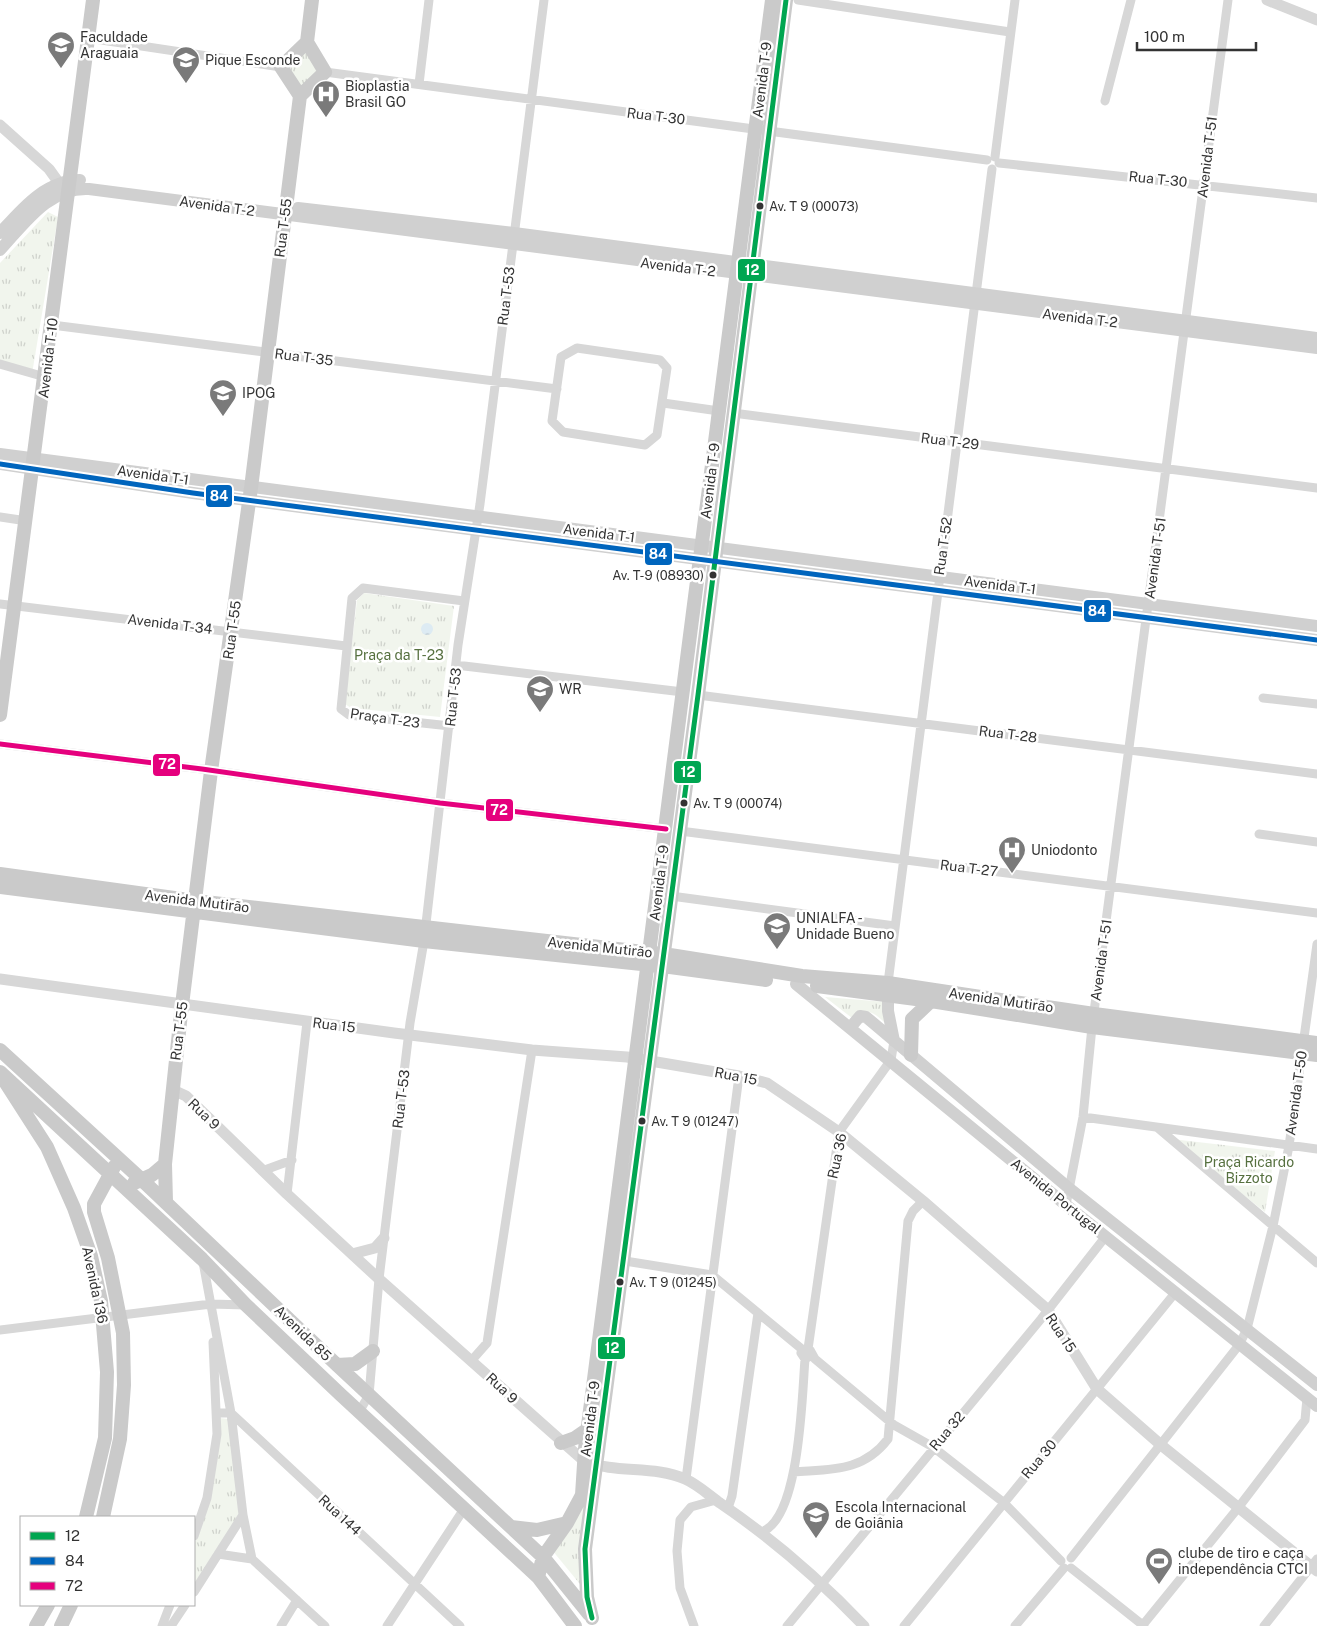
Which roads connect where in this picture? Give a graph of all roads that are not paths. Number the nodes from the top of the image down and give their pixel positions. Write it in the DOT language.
graph roads {
  1 [pos="93,0"];
  2 [pos="312,0"];
  3 [pos="429,0"];
  4 [pos="544,0"];
  5 [pos="772,0"];
  6 [pos="786,0"];
  7 [pos="798,0"];
  8 [pos="1015,0"];
  9 [pos="1131,0"];
  10 [pos="1228,0"];
  11 [pos="1267,0"];
  12 [pos="1317,20"];
  13 [pos="1010,32"];
  14 [pos="88,38"];
  15 [pos="307,42"];
  16 [pos="281,67"];
  17 [pos="325,72"];
  18 [pos="419,84"];
  19 [pos="300,96"];
  20 [pos="532,100"];
  21 [pos="1106,101"];
  22 [pos="0,125"];
  23 [pos="755,129"];
  24 [pos="770,130"];
  25 [pos="993,162"];
  26 [pos="66,184"];
  27 [pos="1204,184"];
  28 [pos="1317,198"];
  29 [pos="43,205"];
  30 [pos="286,211"];
  31 [pos="66,212"];
  32 [pos="0,233"];
  33 [pos="513,239"];
  34 [pos="0,250"];
  35 [pos="744,269"];
  36 [pos="975,299"];
  37 [pos="52,325"];
  38 [pos="1185,326"];
  39 [pos="1317,338"];
  40 [pos="1317,348"];
  41 [pos="268,353"];
  42 [pos="0,364"];
  43 [pos="46,377"];
  44 [pos="496,380"];
  45 [pos="557,389"];
  46 [pos="662,403"];
  47 [pos="719,411"];
  48 [pos="733,413"];
  49 [pos="957,442"];
  50 [pos="0,454"];
  51 [pos="0,464"];
  52 [pos="34,465"];
  53 [pos="1167,469"];
  54 [pos="1317,488"];
  55 [pos="250,494"];
  56 [pos="0,517"];
  57 [pos="26,521"];
  58 [pos="477,524"];
  59 [pos="701,553"];
  60 [pos="716,555"];
  61 [pos="939,577"];
  62 [pos="938,590"];
  63 [pos="464,601"];
  64 [pos="0,604"];
  65 [pos="1149,604"];
  66 [pos="20,605"];
  67 [pos="1147,618"];
  68 [pos="1317,626"];
  69 [pos="232,632"];
  70 [pos="1317,640"];
  71 [pos="346,646"];
  72 [pos="456,665"];
  73 [pos="683,692"];
  74 [pos="698,695"];
  75 [pos="1264,698"];
  76 [pos="1317,704"];
  77 [pos="0,715"];
  78 [pos="921,723"];
  79 [pos="450,726"];
  80 [pos="1,744"];
  81 [pos="1129,750"];
  82 [pos="211,771"];
  83 [pos="1317,774"];
  84 [pos="440,803"];
  85 [pos="666,829"];
  86 [pos="680,831"];
  87 [pos="1259,834"];
  88 [pos="1317,842"];
  89 [pos="903,860"];
  90 [pos="0,874"];
  91 [pos="0,887"];
  92 [pos="1111,887"];
  93 [pos="671,896"];
  94 [pos="195,906"];
  95 [pos="1317,913"];
  96 [pos="895,926"];
  97 [pos="425,934"];
  98 [pos="1317,944"];
  99 [pos="656,960"];
  100 [pos="0,979"];
  101 [pos="796,984"];
  102 [pos="888,989"];
  103 [pos="931,1001"];
  104 [pos="182,1004"];
  105 [pos="1093,1020"];
  106 [pos="307,1022"];
  107 [pos="850,1028"];
  108 [pos="409,1034"];
  109 [pos="894,1041"];
  110 [pos="1308,1046"];
  111 [pos="0,1050"];
  112 [pos="532,1050"];
  113 [pos="911,1055"];
  114 [pos="1317,1055"];
  115 [pos="644,1060"];
  116 [pos="891,1060"];
  117 [pos="0,1072"];
  118 [pos="739,1076"];
  119 [pos="172,1090"];
  120 [pos="1083,1117"];
  121 [pos="1158,1128"];
  122 [pos="839,1132"];
  123 [pos="1289,1146"];
  124 [pos="1317,1150"];
  125 [pos="117,1157"];
  126 [pos="292,1160"];
  127 [pos="165,1164"];
  128 [pos="262,1171"];
  129 [pos="111,1174"];
  130 [pos="142,1180"];
  131 [pos="124,1186"];
  132 [pos="1070,1189"];
  133 [pos="286,1194"];
  134 [pos="97,1195"];
  135 [pos="923,1201"];
  136 [pos="166,1202"];
  137 [pos="1066,1205"];
  138 [pos="1273,1226"];
  139 [pos="1106,1236"];
  140 [pos="384,1238"];
  141 [pos="352,1254"];
  142 [pos="202,1259"];
  143 [pos="625,1261"];
  144 [pos="1317,1262"];
  145 [pos="712,1275"];
  146 [pos="379,1279"];
  147 [pos="725,1286"];
  148 [pos="1175,1293"];
  149 [pos="708,1303"];
  150 [pos="211,1304"];
  151 [pos="246,1305"];
  152 [pos="1048,1310"];
  153 [pos="758,1313"];
  154 [pos="121,1314"];
  155 [pos="104,1318"];
  156 [pos="1247,1329"];
  157 [pos="0,1330"];
  158 [pos="1239,1345"];
  159 [pos="373,1351"];
  160 [pos="807,1353"];
  161 [pos="472,1360"];
  162 [pos="336,1365"];
  163 [pos="1317,1385"];
  164 [pos="1097,1389"];
  165 [pos="369,1395"];
  166 [pos="1312,1402"];
  167 [pos="359,1412"];
  168 [pos="217,1413"];
  169 [pos="231,1413"];
  170 [pos="891,1424"];
  171 [pos="588,1429"];
  172 [pos="561,1443"];
  173 [pos="1161,1445"];
  174 [pos="933,1447"];
  175 [pos="590,1464"];
  176 [pos="794,1472"];
  177 [pos="686,1479"];
  178 [pos="716,1500"];
  179 [pos="1003,1502"];
  180 [pos="464,1508"];
  181 [pos="728,1508"];
  182 [pos="1238,1508"];
  183 [pos="243,1515"];
  184 [pos="86,1516"];
  185 [pos="103,1516"];
  186 [pos="567,1523"];
  187 [pos="511,1527"];
  188 [pos="761,1532"];
  189 [pos="195,1533"];
  190 [pos="218,1554"];
  191 [pos="543,1557"];
  192 [pos="252,1559"];
  193 [pos="1067,1563"];
  194 [pos="1315,1566"];
  195 [pos="538,1577"];
  196 [pos="414,1583"];
  197 [pos="823,1583"];
  198 [pos="195,1589"];
  199 [pos="297,1600"];
  200 [pos="47,1606"];
  201 [pos="71,1606"];
  202 [pos="170,1606"];
  203 [pos="185,1606"];
  204 [pos="594,1622"];
  205 [pos="36,1626"];
  206 [pos="61,1626"];
  207 [pos="162,1626"];
  208 [pos="172,1626"];
  209 [pos="281,1626"];
  210 [pos="325,1626"];
  211 [pos="386,1626"];
  212 [pos="460,1626"];
  213 [pos="575,1626"];
  214 [pos="694,1626"];
  215 [pos="787,1626"];
  216 [pos="864,1626"];
  217 [pos="904,1626"];
  218 [pos="1015,1626"];
  219 [pos="1143,1626"];
  220 [pos="1264,1626"];
  1 -- 14 [label="main road, Avenida T-10"];
  2 -- 15 [label="main road"];
  3 -- 18 [label="street"];
  4 -- 20 [label="street, Rua T-53"];
  5 -- 23 [label="main road, Avenida T-9"];
  6 -- 24 [label="main road, Avenida T-9"];
  7 -- 13 [label="street"];
  8 -- 13 [label="street, Rua T-52"];
  9 -- 21 [label="street"];
  10 -- 27 [label="street, Avenida T-51"];
  11 -- 12 [label="street"];
  13 -- 25 [label="street, Rua T-52"];
  14 -- 16 [label="street"];
  14 -- 26 [label="main road, Avenida T-10"];
  15 -- 16 [label="main road"];
  15 -- 17 [label="main road"];
  16 -- 19 [label="main road"];
  17 -- 18 [label="street, Rua T-30"];
  17 -- 19 [label="main road"];
  18 -- 20 [label="street, Rua T-30"];
  19 -- 30 [label="main road, Rua T-55"];
  20 -- 23 [label="street, Rua T-30"];
  20 -- 33 [label="street, Rua T-53"];
  22 -- 26 [label="street"];
  23 -- 24 [label="street, Rua T-30"];
  23 -- 35 [label="main road, Avenida T-9"];
  24 -- 25 [label="street, Rua T-30"];
  24 -- 35 [label="main road, Avenida T-9"];
  25 -- 27 [label="street, Rua T-30"];
  25 -- 36 [label="street, Rua T-52"];
  26 -- 29 [label="main road"];
  26 -- 30 [label="main road, Avenida T-2"];
  26 -- 31 [label="main road, Avenida T-10"];
  26 -- 32 [label="main road"];
  27 -- 28 [label="street, Rua T-30"];
  27 -- 38 [label="street, Avenida T-51"];
  29 -- 31 [label="main road"];
  29 -- 34 [label="main road"];
  30 -- 33 [label="main road, Avenida T-2"];
  30 -- 41 [label="main road, Rua T-55"];
  31 -- 37 [label="main road, Avenida T-10"];
  33 -- 35 [label="main road, Avenida T-2"];
  33 -- 44 [label="street, Rua T-53"];
  35 -- 36 [label="main road, Avenida T-2"];
  35 -- 47 [label="main road, Avenida T-9"];
  35 -- 48 [label="main road, Avenida T-9"];
  36 -- 38 [label="main road, Avenida T-2"];
  36 -- 49 [label="street, Rua T-52"];
  37 -- 41 [label="street, Rua T-35"];
  37 -- 43 [label="main road, Avenida T-10"];
  38 -- 39 [label="main road, Avenida T-2"];
  38 -- 40 [label="main road, Avenida T-2"];
  38 -- 53 [label="street, Avenida T-51"];
  41 -- 44 [label="street, Rua T-35"];
  41 -- 55 [label="main road, Rua T-55"];
  42 -- 43 [label="street"];
  43 -- 52 [label="main road, Avenida T-10"];
  44 -- 45 [label="street, Rua T-35"];
  44 -- 58 [label="street, Rua T-53"];
  45 -- 46 [label="street"];
  45 -- 46 [label="street"];
  46 -- 47 [label="street"];
  47 -- 59 [label="main road, Avenida T-9"];
  48 -- 49 [label="street, Rua T-29"];
  48 -- 60 [label="main road, Avenida T-9"];
  49 -- 53 [label="street, Rua T-29"];
  49 -- 61 [label="street, Rua T-52"];
  50 -- 52 [label="main road, Avenida T-1"];
  51 -- 52 [label="main road, Avenida T-1"];
  52 -- 55 [label="main road, Avenida T-1"];
  52 -- 57 [label="main road, Avenida T-10"];
  53 -- 54 [label="street, Rua T-29"];
  53 -- 65 [label="street, Avenida T-51"];
  55 -- 58 [label="main road, Avenida T-1"];
  55 -- 69 [label="main road, Rua T-55"];
  56 -- 57 [label="street"];
  57 -- 66 [label="main road, Avenida T-10"];
  58 -- 59 [label="main road, Avenida T-1"];
  58 -- 63 [label="street, Rua T-53"];
  59 -- 60 [label="main road, Avenida T-1"];
  59 -- 73 [label="main road, Avenida T-9"];
  60 -- 61 [label="main road, Avenida T-1"];
  60 -- 62 [label="main road, Avenida T-1"];
  60 -- 74 [label="main road, Avenida T-9"];
  61 -- 62 [label="street, Rua T-52"];
  61 -- 65 [label="main road, Avenida T-1"];
  62 -- 67 [label="main road, Avenida T-1"];
  62 -- 78 [label="street, Rua T-52"];
  63 -- 71 [label="street, Praça T-23"];
  63 -- 72 [label="street, Rua T-53"];
  64 -- 66 [label="street, Avenida T-34"];
  65 -- 67 [label="street, Avenida T-51"];
  65 -- 68 [label="main road, Avenida T-1"];
  66 -- 69 [label="street, Avenida T-34"];
  66 -- 77 [label="main road, Avenida T-10"];
  67 -- 70 [label="main road, Avenida T-1"];
  67 -- 81 [label="street, Avenida T-51"];
  69 -- 71 [label="street, Avenida T-34"];
  69 -- 82 [label="main road, Rua T-55"];
  71 -- 79 [label="street, Praça T-23"];
  72 -- 73 [label="street"];
  72 -- 79 [label="street, Rua T-53"];
  73 -- 85 [label="main road, Avenida T-9"];
  74 -- 78 [label="street, Rua T-28"];
  74 -- 86 [label="main road, Avenida T-9"];
  75 -- 76 [label="street"];
  78 -- 81 [label="street, Rua T-28"];
  78 -- 89 [label="street, Rua T-52"];
  79 -- 84 [label="street, Rua T-53"];
  80 -- 82 [label="street"];
  81 -- 83 [label="street, Rua T-28"];
  81 -- 92 [label="street, Avenida T-51"];
  82 -- 84 [label="street"];
  82 -- 94 [label="main road, Rua T-55"];
  84 -- 85 [label="street"];
  84 -- 97 [label="street, Rua T-53"];
  85 -- 99 [label="main road, Avenida T-9"];
  86 -- 89 [label="street, Rua T-27"];
  86 -- 93 [label="main road, Avenida T-9"];
  87 -- 88 [label="street"];
  89 -- 92 [label="street, Rua T-27"];
  89 -- 96 [label="street, Rua T-52"];
  90 -- 94 [label="main road, Avenida Mutirão"];
  91 -- 94 [label="main road, Avenida Mutirão"];
  92 -- 95 [label="street, Rua T-27"];
  92 -- 105 [label="street, Avenida T-51"];
  93 -- 96 [label="street"];
  93 -- 99 [label="main road, Avenida T-9"];
  94 -- 97 [label="main road, Avenida Mutirão"];
  94 -- 104 [label="main road, Rua T-55"];
  96 -- 102 [label="street, Rua T-52"];
  97 -- 99 [label="main road, Avenida Mutirão"];
  97 -- 108 [label="street, Rua T-53"];
  98 -- 110 [label="street, Avenida T-50"];
  99 -- 101 [label="main road, Avenida Mutirão"];
  99 -- 102 [label="main road, Avenida Mutirão"];
  99 -- 115 [label="main road, Avenida T-9"];
  100 -- 104 [label="street, Rua 15"];
  101 -- 102 [label="main road, Avenida Mutirão"];
  101 -- 107 [label="main road, Avenida Portugal"];
  102 -- 103 [label="main road, Avenida Mutirão"];
  102 -- 105 [label="main road, Avenida Mutirão"];
  102 -- 109 [label="main road, Rua 36"];
  103 -- 105 [label="main road, Avenida Mutirão"];
  103 -- 113 [label="main road"];
  104 -- 106 [label="street, Rua 15"];
  104 -- 119 [label="main road, Rua T-55"];
  105 -- 110 [label="main road, Avenida Mutirão"];
  105 -- 120 [label="street, Avenida T-51"];
  106 -- 108 [label="street, Rua 15"];
  106 -- 126 [label="street"];
  107 -- 109 [label="main road, Avenida Portugal"];
  107 -- 116 [label="main road, Avenida Portugal"];
  108 -- 112 [label="street, Rua 15"];
  108 -- 140 [label="street, Rua T-53"];
  109 -- 113 [label="main road, Avenida Portugal"];
  109 -- 116 [label="street, Rua 36"];
  110 -- 114 [label="main road, Avenida Mutirão"];
  110 -- 123 [label="street, Avenida T-50"];
  111 -- 125 [label="main road, Avenida 85"];
  112 -- 115 [label="street, Rua 15"];
  112 -- 161 [label="street"];
  113 -- 132 [label="main road, Avenida Portugal"];
  115 -- 118 [label="street, Rua 15"];
  115 -- 143 [label="main road, Avenida T-9"];
  115 -- 171 [label="main road, Avenida T-9"];
  116 -- 122 [label="street, Rua 36"];
  116 -- 137 [label="main road, Avenida Portugal"];
  117 -- 129 [label="main road, Avenida 85"];
  117 -- 155 [label="main road, Avenida 136"];
  118 -- 122 [label="street, Rua 15"];
  118 -- 145 [label="street"];
  119 -- 127 [label="main road, Rua T-55"];
  119 -- 128 [label="street, Rua 9"];
  120 -- 121 [label="street"];
  120 -- 132 [label="street, Avenida T-51"];
  121 -- 123 [label="street"];
  121 -- 138 [label="street"];
  122 -- 135 [label="street, Rua 15"];
  122 -- 160 [label="street, Rua 36"];
  123 -- 124 [label="street"];
  123 -- 138 [label="street, Avenida T-50"];
  125 -- 129 [label="main road"];
  125 -- 130 [label="main road, Avenida 85"];
  126 -- 128 [label="street"];
  126 -- 133 [label="street"];
  127 -- 130 [label="main road"];
  127 -- 136 [label="main road, Rua T-55"];
  128 -- 133 [label="street, Rua 9"];
  129 -- 131 [label="main road, Avenida 85"];
  129 -- 134 [label="main road"];
  130 -- 131 [label="main road"];
  130 -- 136 [label="main road, Avenida 85"];
  131 -- 134 [label="main road"];
  131 -- 142 [label="main road, Avenida 85"];
  132 -- 137 [label="street, Avenida T-51"];
  132 -- 156 [label="main road, Avenida Portugal"];
  133 -- 141 [label="street, Rua 9"];
  134 -- 154 [label="main road, Avenida 136"];
  135 -- 152 [label="street, Rua 15"];
  135 -- 170 [label="street"];
  136 -- 162 [label="main road, Avenida 85"];
  137 -- 139 [label="main road, Avenida Portugal"];
  138 -- 144 [label="street"];
  138 -- 156 [label="street, Avenida T-50"];
  139 -- 148 [label="main road, Avenida Portugal"];
  139 -- 152 [label="street, Rua 32"];
  140 -- 141 [label="street"];
  140 -- 146 [label="street, Rua T-53"];
  141 -- 146 [label="street, Rua 9"];
  142 -- 150 [label="street"];
  142 -- 151 [label="main road, Avenida 85"];
  143 -- 145 [label="street"];
  143 -- 175 [label="main road, Avenida T-9"];
  145 -- 147 [label="street"];
  145 -- 149 [label="street"];
  146 -- 159 [label="street, Rua T-53"];
  146 -- 161 [label="street, Rua 9"];
  147 -- 149 [label="street"];
  147 -- 153 [label="street"];
  148 -- 158 [label="main road, Avenida Portugal"];
  148 -- 164 [label="street, Rua 30"];
  149 -- 177 [label="street"];
  150 -- 151 [label="street"];
  150 -- 154 [label="street"];
  150 -- 168 [label="street"];
  150 -- 169 [label="street"];
  151 -- 167 [label="main road, Avenida 85"];
  152 -- 164 [label="street, Rua 15"];
  152 -- 174 [label="street, Rua 32"];
  153 -- 160 [label="street"];
  153 -- 181 [label="street"];
  154 -- 155 [label="street"];
  154 -- 185 [label="main road, Avenida 136"];
  155 -- 157 [label="street"];
  155 -- 184 [label="main road, Avenida 136"];
  156 -- 158 [label="street, Avenida T-50"];
  156 -- 163 [label="main road, Avenida Portugal"];
  158 -- 166 [label="main road, Avenida Portugal"];
  158 -- 173 [label="street, Avenida T-50"];
  159 -- 162 [label="main road"];
  159 -- 165 [label="street, Rua T-53"];
  160 -- 170 [label="street"];
  160 -- 176 [label="street, Rua 36"];
  161 -- 172 [label="street, Rua 9"];
  162 -- 165 [label="main road, Avenida 85"];
  164 -- 173 [label="street, Rua 15"];
  164 -- 179 [label="street, Rua 30"];
  165 -- 167 [label="street"];
  165 -- 187 [label="main road, Avenida 85"];
  166 -- 182 [label="street"];
  167 -- 180 [label="main road, Avenida 85"];
  168 -- 169 [label="street"];
  168 -- 189 [label="street"];
  169 -- 183 [label="street"];
  169 -- 196 [label="street, Rua 144"];
  170 -- 174 [label="street"];
  170 -- 176 [label="street"];
  171 -- 172 [label="main road"];
  171 -- 175 [label="main road, Avenida T-9"];
  172 -- 175 [label="street, Rua 9"];
  173 -- 182 [label="street, Rua 15"];
  173 -- 193 [label="street, Avenida T-50"];
  174 -- 179 [label="street"];
  174 -- 197 [label="street, Rua 32"];
  175 -- 177 [label="street"];
  175 -- 186 [label="main road, Avenida T-9"];
  175 -- 204 [label="main road, Avenida T-9"];
  176 -- 188 [label="street, Rua 36"];
  177 -- 178 [label="street"];
  178 -- 181 [label="street"];
  178 -- 214 [label="street"];
  179 -- 193 [label="street"];
  179 -- 217 [label="street, Rua 30"];
  180 -- 195 [label="main road, Avenida 85"];
  180 -- 196 [label="street"];
  181 -- 188 [label="street"];
  182 -- 194 [label="street, Rua 15"];
  182 -- 219 [label="street"];
  183 -- 190 [label="street"];
  183 -- 192 [label="street"];
  186 -- 187 [label="main road"];
  186 -- 191 [label="main road, Avenida T-9"];
  187 -- 191 [label="main road, Avenida 85"];
  188 -- 197 [label="street"];
  190 -- 192 [label="street"];
  190 -- 198 [label="street"];
  191 -- 195 [label="main road, Avenida T-9"];
  191 -- 204 [label="main road, Avenida 85"];
  192 -- 199 [label="street"];
  193 -- 218 [label="street, Avenida T-50"];
  193 -- 219 [label="street"];
  194 -- 220 [label="street"];
  195 -- 213 [label="main road, Avenida 85"];
  196 -- 211 [label="street"];
  196 -- 212 [label="street, Rua 144"];
  197 -- 215 [label="street, Rua 32"];
  197 -- 216 [label="street"];
  199 -- 209 [label="street"];
  199 -- 210 [label="street"];
  200 -- 205 [label="main road"];
  201 -- 206 [label="main road"];
  202 -- 207 [label="street"];
  203 -- 208 [label="street"];
}
